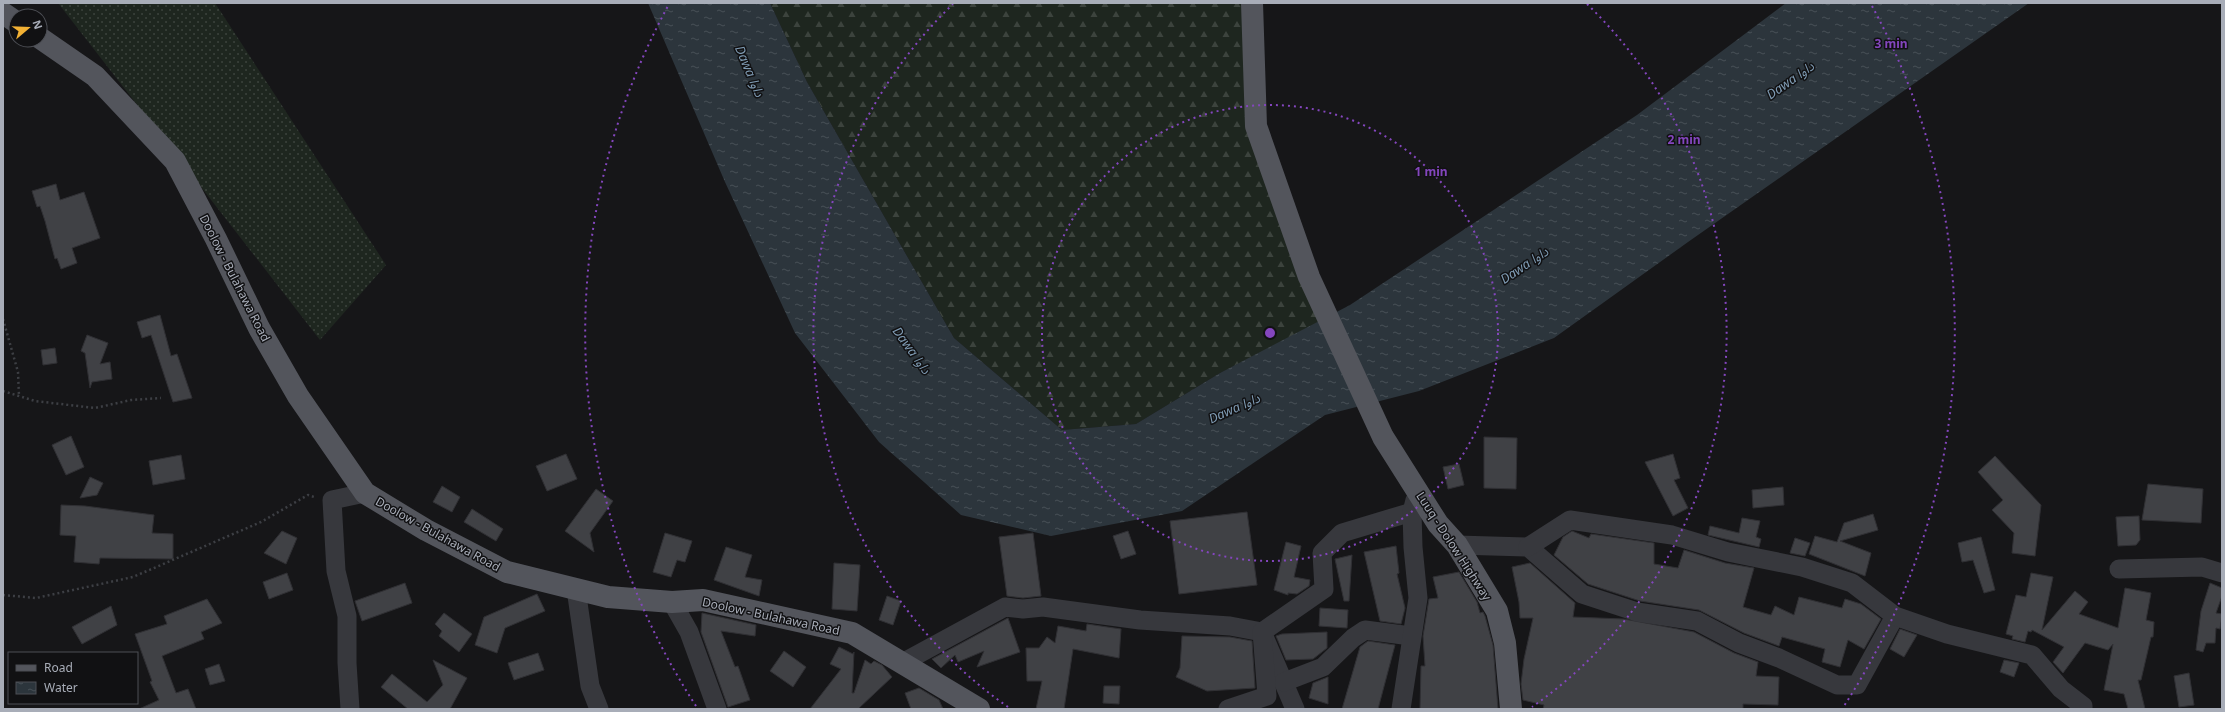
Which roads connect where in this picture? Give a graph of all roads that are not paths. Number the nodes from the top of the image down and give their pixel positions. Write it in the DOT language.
graph roads {
  1 [pos="1252,3"];
  2 [pos="48,44"];
  3 [pos="1417,490"];
  4 [pos="365,493"];
  5 [pos="1412,512"];
  6 [pos="1457,545"];
  7 [pos="1528,546"];
  8 [pos="2119,569"];
  9 [pos="2222,573"];
  10 [pos="576,589"];
  11 [pos="672,602"];
  12 [pos="1895,616"];
  13 [pos="1262,632"];
  14 [pos="1412,636"];
  15 [pos="902,663"];
  16 [pos="1284,682"];
  17 [pos="350,709"];
  18 [pos="599,709"];
  19 [pos="717,709"];
  20 [pos="978,709"];
  21 [pos="1228,709"];
  22 [pos="1295,709"];
  23 [pos="1401,709"];
  24 [pos="1511,709"];
  25 [pos="2083,709"];
  1 -- 3 [label="main road, Luuq - Dolow Highway"];
  2 -- 4 [label="main road, Doolow - Bulahawa Road"];
  3 -- 5 [label="street"];
  3 -- 6 [label="main road, Luuq - Dolow Highway"];
  4 -- 10 [label="main road, Doolow - Bulahawa Road"];
  4 -- 17 [label="street"];
  5 -- 13 [label="street"];
  5 -- 14 [label="street"];
  6 -- 7 [label="street"];
  6 -- 24 [label="main road, Luuq - Dolow Highway"];
  7 -- 12 [label="street"];
  7 -- 12 [label="street"];
  8 -- 9 [label="street"];
  10 -- 11 [label="main road, Doolow - Bulahawa Road"];
  10 -- 18 [label="street"];
  11 -- 15 [label="main road, Doolow - Bulahawa Road"];
  11 -- 19 [label="street"];
  12 -- 25 [label="street"];
  13 -- 15 [label="street"];
  13 -- 16 [label="street"];
  13 -- 21 [label="street"];
  14 -- 16 [label="street"];
  14 -- 23 [label="street"];
  15 -- 20 [label="main road, Doolow - Bulahawa Road"];
  16 -- 22 [label="street"];
}
